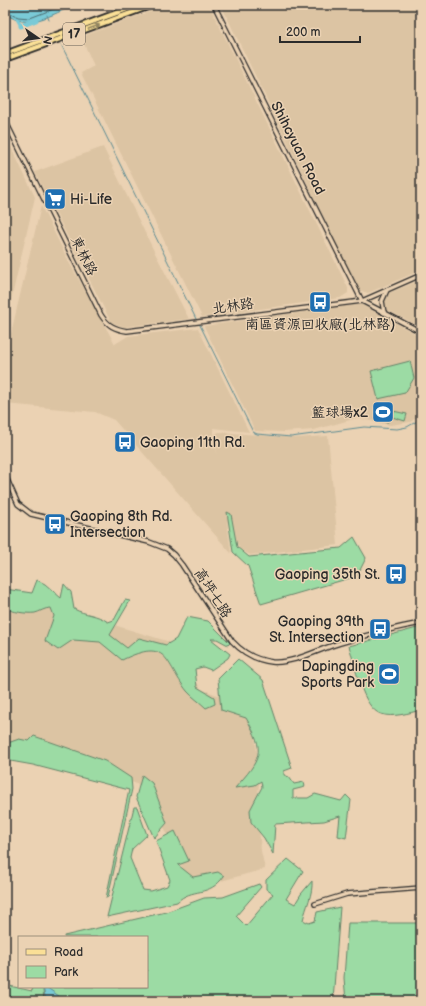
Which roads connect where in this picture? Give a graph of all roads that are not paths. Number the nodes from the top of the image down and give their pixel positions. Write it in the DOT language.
graph roads {
  1 [pos="138,5"];
  2 [pos="153,5"];
  3 [pos="214,5"];
  4 [pos="70,29"];
  5 [pos="72,35"];
  6 [pos="5,54"];
  7 [pos="5,59"];
  8 [pos="5,120"];
  9 [pos="421,275"];
  10 [pos="387,290"];
  11 [pos="362,300"];
  12 [pos="384,313"];
  13 [pos="421,332"];
  14 [pos="5,475"];
  15 [pos="421,623"];
  16 [pos="421,888"];
  17 [pos="315,904"];
  1 -- 4 [label="main road, 17"];
  5 -- 2 [label="main road, 17, one-way"];
  3 -- 11 [label="street, Shihcyuan Road"];
  4 -- 5 [label="main road"];
  4 -- 6 [label="main road, 17"];
  5 -- 7 [label="main road, 17"];
  8 -- 11 [label="street, 北林路"];
  9 -- 10 [label="street, 北林路"];
  10 -- 11 [label="street, 北林路"];
  10 -- 12 [label="street"];
  11 -- 12 [label="street"];
  12 -- 13 [label="street"];
  14 -- 15 [label="street, 高坪七路"];
  16 -- 17 [label="street"];
}
